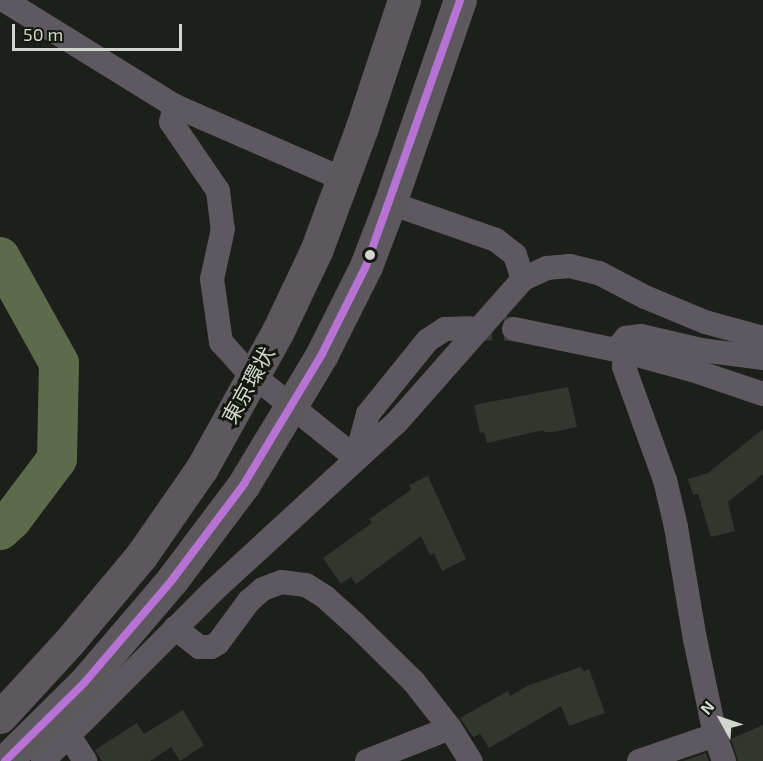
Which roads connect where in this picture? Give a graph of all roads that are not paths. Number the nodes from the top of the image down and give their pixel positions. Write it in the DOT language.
graph roads {
  1 [pos="4,0"];
  2 [pos="404,0"];
  3 [pos="460,0"];
  4 [pos="176,106"];
  5 [pos="343,179"];
  6 [pos="390,203"];
  7 [pos="523,279"];
  8 [pos="468,328"];
  9 [pos="514,329"];
  10 [pos="763,338"];
  11 [pos="621,351"];
  12 [pos="763,358"];
  13 [pos="763,394"];
  14 [pos="356,458"];
  15 [pos="175,628"];
  16 [pos="0,717"];
  17 [pos="450,728"];
  18 [pos="716,735"];
  19 [pos="69,736"];
  20 [pos="5,761"];
  21 [pos="43,761"];
  22 [pos="85,761"];
  23 [pos="367,761"];
  24 [pos="471,761"];
  25 [pos="639,761"];
  26 [pos="724,761"];
  1 -- 4 [label="street"];
  2 -- 5 [label="highway, 東京環状"];
  3 -- 6 [label="highway"];
  4 -- 5 [label="street"];
  4 -- 14 [label="street"];
  5 -- 16 [label="highway, 東京環状, bridge"];
  6 -- 7 [label="street"];
  6 -- 20 [label="highway, bridge"];
  7 -- 10 [label="street"];
  7 -- 14 [label="street"];
  8 -- 14 [label="street"];
  9 -- 11 [label="street"];
  11 -- 12 [label="street"];
  11 -- 13 [label="street"];
  11 -- 18 [label="street"];
  14 -- 15 [label="street"];
  15 -- 17 [label="street"];
  15 -- 19 [label="street"];
  17 -- 23 [label="street"];
  17 -- 24 [label="street"];
  18 -- 25 [label="street"];
  18 -- 26 [label="street"];
  19 -- 21 [label="street"];
  19 -- 22 [label="street"];
}
